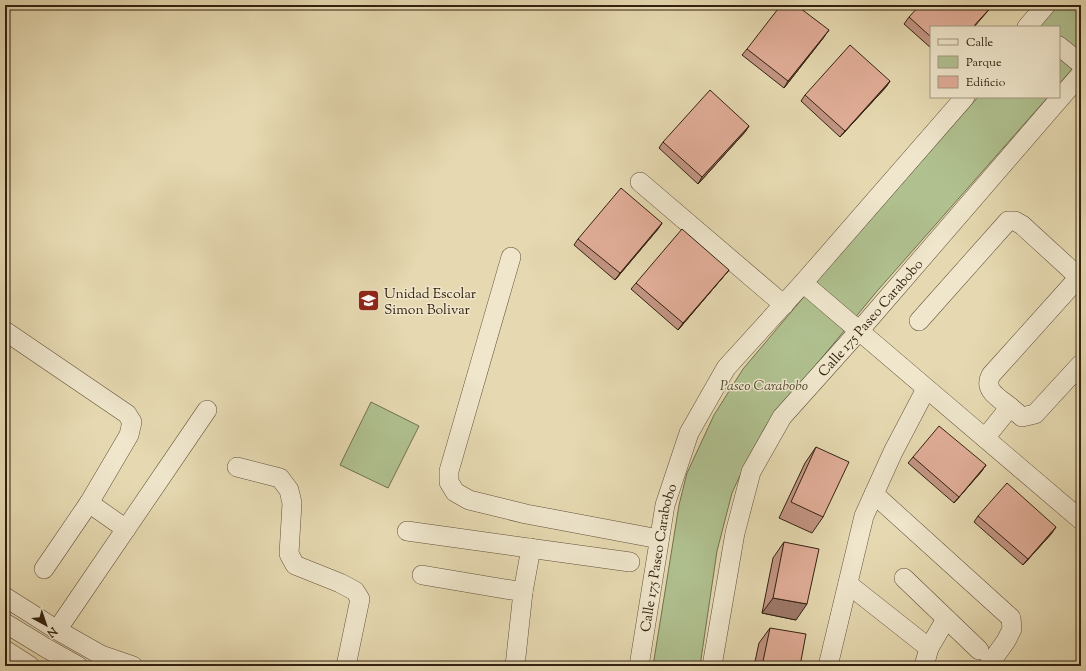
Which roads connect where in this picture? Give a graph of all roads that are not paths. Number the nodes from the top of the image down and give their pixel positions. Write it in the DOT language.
graph roads {
  1 [pos="1046,5"];
  2 [pos="1032,25"];
  3 [pos="1060,47"];
  4 [pos="1081,64"];
  5 [pos="1081,74"];
  6 [pos="965,98"];
  7 [pos="640,182"];
  8 [pos="511,257"];
  9 [pos="1080,278"];
  10 [pos="804,283"];
  11 [pos="784,305"];
  12 [pos="918,321"];
  13 [pos="5,330"];
  14 [pos="859,331"];
  15 [pos="1081,364"];
  16 [pos="926,389"];
  17 [pos="1010,407"];
  18 [pos="208,410"];
  19 [pos="985,438"];
  20 [pos="237,467"];
  21 [pos="874,494"];
  22 [pos="89,503"];
  23 [pos="1081,520"];
  24 [pos="126,529"];
  25 [pos="407,531"];
  26 [pos="659,539"];
  27 [pos="531,548"];
  28 [pos="630,562"];
  29 [pos="44,569"];
  30 [pos="422,576"];
  31 [pos="904,578"];
  32 [pos="848,584"];
  33 [pos="523,592"];
  34 [pos="5,597"];
  35 [pos="946,619"];
  36 [pos="5,623"];
  37 [pos="57,630"];
  38 [pos="5,650"];
  39 [pos="927,657"];
  40 [pos="983,658"];
  41 [pos="30,666"];
  42 [pos="78,666"];
  43 [pos="133,666"];
  44 [pos="346,666"];
  45 [pos="515,666"];
  46 [pos="639,666"];
  47 [pos="712,666"];
  48 [pos="828,666"];
  1 -- 2 [label="street"];
  3 -- 4 [label="street"];
  5 -- 14 [label="street, Calle 175 Paseo Carabobo"];
  6 -- 10 [label="street, Calle 175 Paseo Carabobo"];
  7 -- 11 [label="street"];
  8 -- 26 [label="street"];
  9 -- 12 [label="street"];
  9 -- 17 [label="street"];
  10 -- 11 [label="street, Calle 175 Paseo Carabobo"];
  10 -- 14 [label="street"];
  11 -- 26 [label="street, Calle 175 Paseo Carabobo"];
  13 -- 22 [label="street"];
  14 -- 16 [label="street"];
  14 -- 47 [label="street, Calle 175 Paseo Carabobo"];
  15 -- 17 [label="street"];
  16 -- 19 [label="street"];
  16 -- 21 [label="street"];
  17 -- 19 [label="street"];
  18 -- 24 [label="street"];
  19 -- 23 [label="street"];
  20 -- 44 [label="street"];
  21 -- 32 [label="street"];
  21 -- 40 [label="street"];
  22 -- 24 [label="street"];
  22 -- 29 [label="street"];
  24 -- 37 [label="street"];
  25 -- 27 [label="street"];
  26 -- 46 [label="street, Calle 175 Paseo Carabobo"];
  27 -- 28 [label="street"];
  27 -- 33 [label="street"];
  30 -- 33 [label="street"];
  31 -- 35 [label="street"];
  32 -- 39 [label="street"];
  32 -- 48 [label="street"];
  33 -- 45 [label="street"];
  34 -- 37 [label="street"];
  35 -- 39 [label="street"];
  35 -- 40 [label="street"];
  36 -- 42 [label="street"];
  37 -- 43 [label="street"];
  38 -- 41 [label="street"];
}
